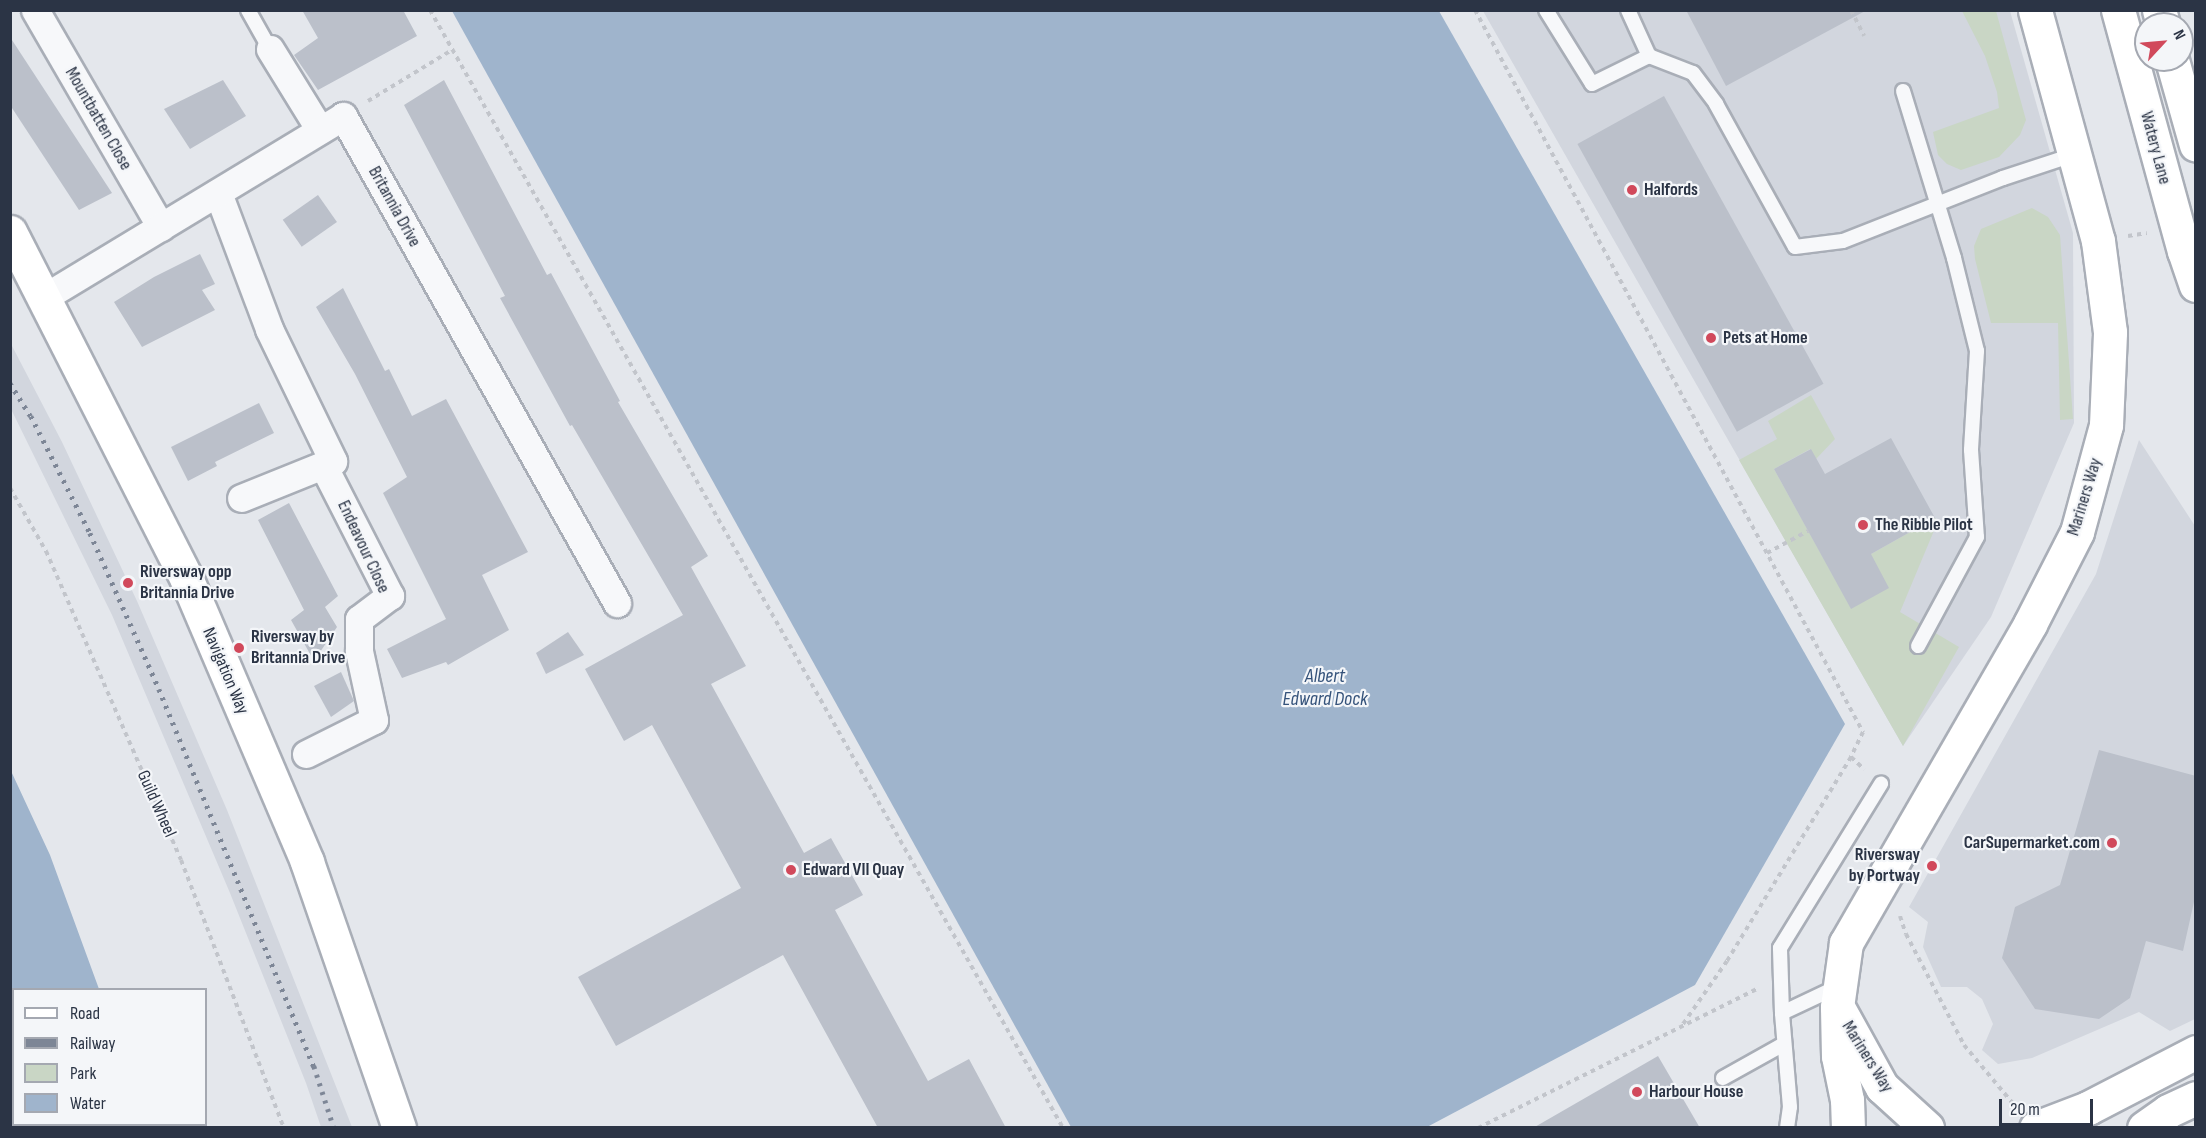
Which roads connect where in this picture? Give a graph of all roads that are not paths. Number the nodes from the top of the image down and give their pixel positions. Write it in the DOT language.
graph roads {
  1 [pos="35,10"];
  2 [pos="248,10"];
  3 [pos="1546,10"];
  4 [pos="1628,10"];
  5 [pos="2035,10"];
  6 [pos="2118,10"];
  7 [pos="270,49"];
  8 [pos="1649,56"];
  9 [pos="2175,72"];
  10 [pos="1903,91"];
  11 [pos="331,123"];
  12 [pos="2196,145"];
  13 [pos="2073,155"];
  14 [pos="218,193"];
  15 [pos="1939,205"];
  16 [pos="2186,224"];
  17 [pos="161,227"];
  18 [pos="10,232"];
  19 [pos="2196,285"];
  20 [pos="42,298"];
  21 [pos="323,465"];
  22 [pos="241,498"];
  23 [pos="616,603"];
  24 [pos="1918,645"];
  25 [pos="306,754"];
  26 [pos="1881,784"];
  27 [pos="1839,996"];
  28 [pos="1782,1013"];
  29 [pos="1784,1044"];
  30 [pos="2196,1052"];
  31 [pos="1723,1078"];
  32 [pos="2196,1098"];
  33 [pos="2026,1118"];
  34 [pos="399,1128"];
  35 [pos="1787,1128"];
  36 [pos="1848,1128"];
  37 [pos="1927,1128"];
  38 [pos="2144,1128"];
  1 -- 17 [label="street, Mountbatten Close"];
  2 -- 7 [label="lane"];
  3 -- 8 [label="lane"];
  4 -- 8 [label="lane"];
  5 -- 13 [label="main road, Mariners Way"];
  6 -- 16 [label="main road, Watery Lane"];
  7 -- 11 [label="street, Britannia Drive"];
  8 -- 15 [label="lane"];
  9 -- 12 [label="main road"];
  10 -- 15 [label="lane"];
  11 -- 14 [label="street"];
  11 -- 23 [label="street, Britannia Drive"];
  13 -- 15 [label="lane"];
  13 -- 27 [label="main road, Mariners Way"];
  14 -- 17 [label="street"];
  14 -- 21 [label="street"];
  15 -- 24 [label="lane"];
  16 -- 19 [label="main road, Watery Lane"];
  17 -- 20 [label="street"];
  18 -- 20 [label="main road, Navigation Way"];
  20 -- 34 [label="main road, Navigation Way"];
  21 -- 22 [label="street"];
  21 -- 25 [label="street, Endeavour Close"];
  26 -- 28 [label="lane"];
  27 -- 28 [label="lane"];
  27 -- 36 [label="main road, Mariners Way"];
  27 -- 37 [label="main road, Mariners Way"];
  28 -- 29 [label="lane"];
  29 -- 31 [label="lane"];
  29 -- 35 [label="lane"];
  30 -- 33 [label="main road"];
  32 -- 38 [label="main road"];
}
